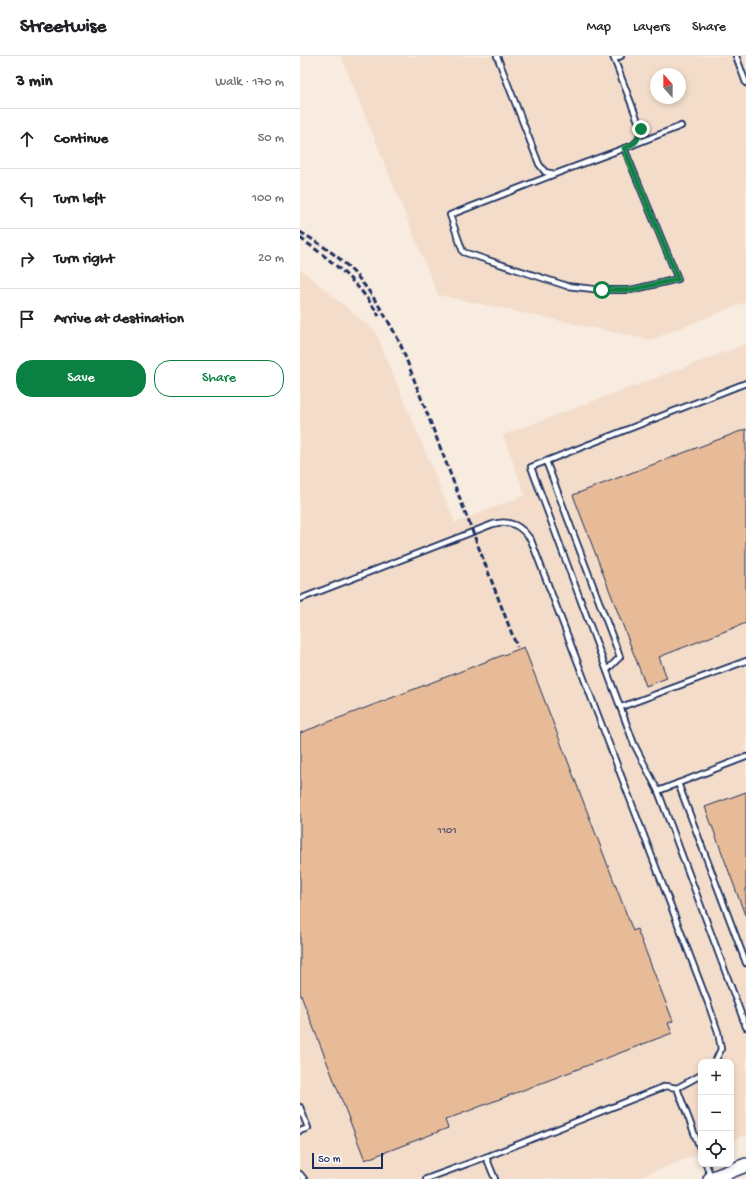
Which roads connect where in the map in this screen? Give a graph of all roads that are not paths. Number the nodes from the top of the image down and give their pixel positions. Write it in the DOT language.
graph roads {
  1 [pos="497,56"];
  2 [pos="622,56"];
  3 [pos="736,56"];
  4 [pos="614,57"];
  5 [pos="746,83"];
  6 [pos="681,126"];
  7 [pos="633,145"];
  8 [pos="624,148"];
  9 [pos="555,174"];
  10 [pos="746,384"];
  11 [pos="546,461"];
  12 [pos="300,599"];
  13 [pos="746,661"];
  14 [pos="607,670"];
  15 [pos="621,707"];
  16 [pos="746,757"];
  17 [pos="678,783"];
  18 [pos="658,791"];
  19 [pos="746,962"];
  20 [pos="746,1027"];
  21 [pos="716,1059"];
  22 [pos="698,1077"];
  23 [pos="677,1088"];
  24 [pos="300,1107"];
  25 [pos="300,1131"];
  26 [pos="698,1143"];
  27 [pos="486,1156"];
  28 [pos="746,1165"];
  29 [pos="707,1167"];
  30 [pos="300,1174"];
  31 [pos="304,1179"];
  32 [pos="426,1179"];
  33 [pos="495,1179"];
  34 [pos="711,1179"];
  1 -- 9 [label="lane"];
  2 -- 4 [label="lane"];
  3 -- 5 [label="lane"];
  4 -- 7 [label="lane"];
  6 -- 7 [label="lane"];
  7 -- 8 [label="lane"];
  8 -- 9 [label="lane"];
  8 -- 9 [label="lane"];
  10 -- 11 [label="lane"];
  11 -- 14 [label="lane"];
  11 -- 14 [label="lane"];
  12 -- 21 [label="lane"];
  13 -- 15 [label="lane"];
  14 -- 15 [label="lane"];
  15 -- 18 [label="lane"];
  16 -- 17 [label="lane"];
  17 -- 18 [label="lane"];
  17 -- 19 [label="lane"];
  18 -- 20 [label="lane"];
  22 -- 23 [label="lane"];
  23 -- 26 [label="lane"];
  23 -- 27 [label="lane"];
  24 -- 25 [label="lane"];
  27 -- 32 [label="lane"];
  27 -- 33 [label="lane"];
  28 -- 34 [label="main road"];
  29 -- 34 [label="lane"];
  30 -- 31 [label="lane"];
}
